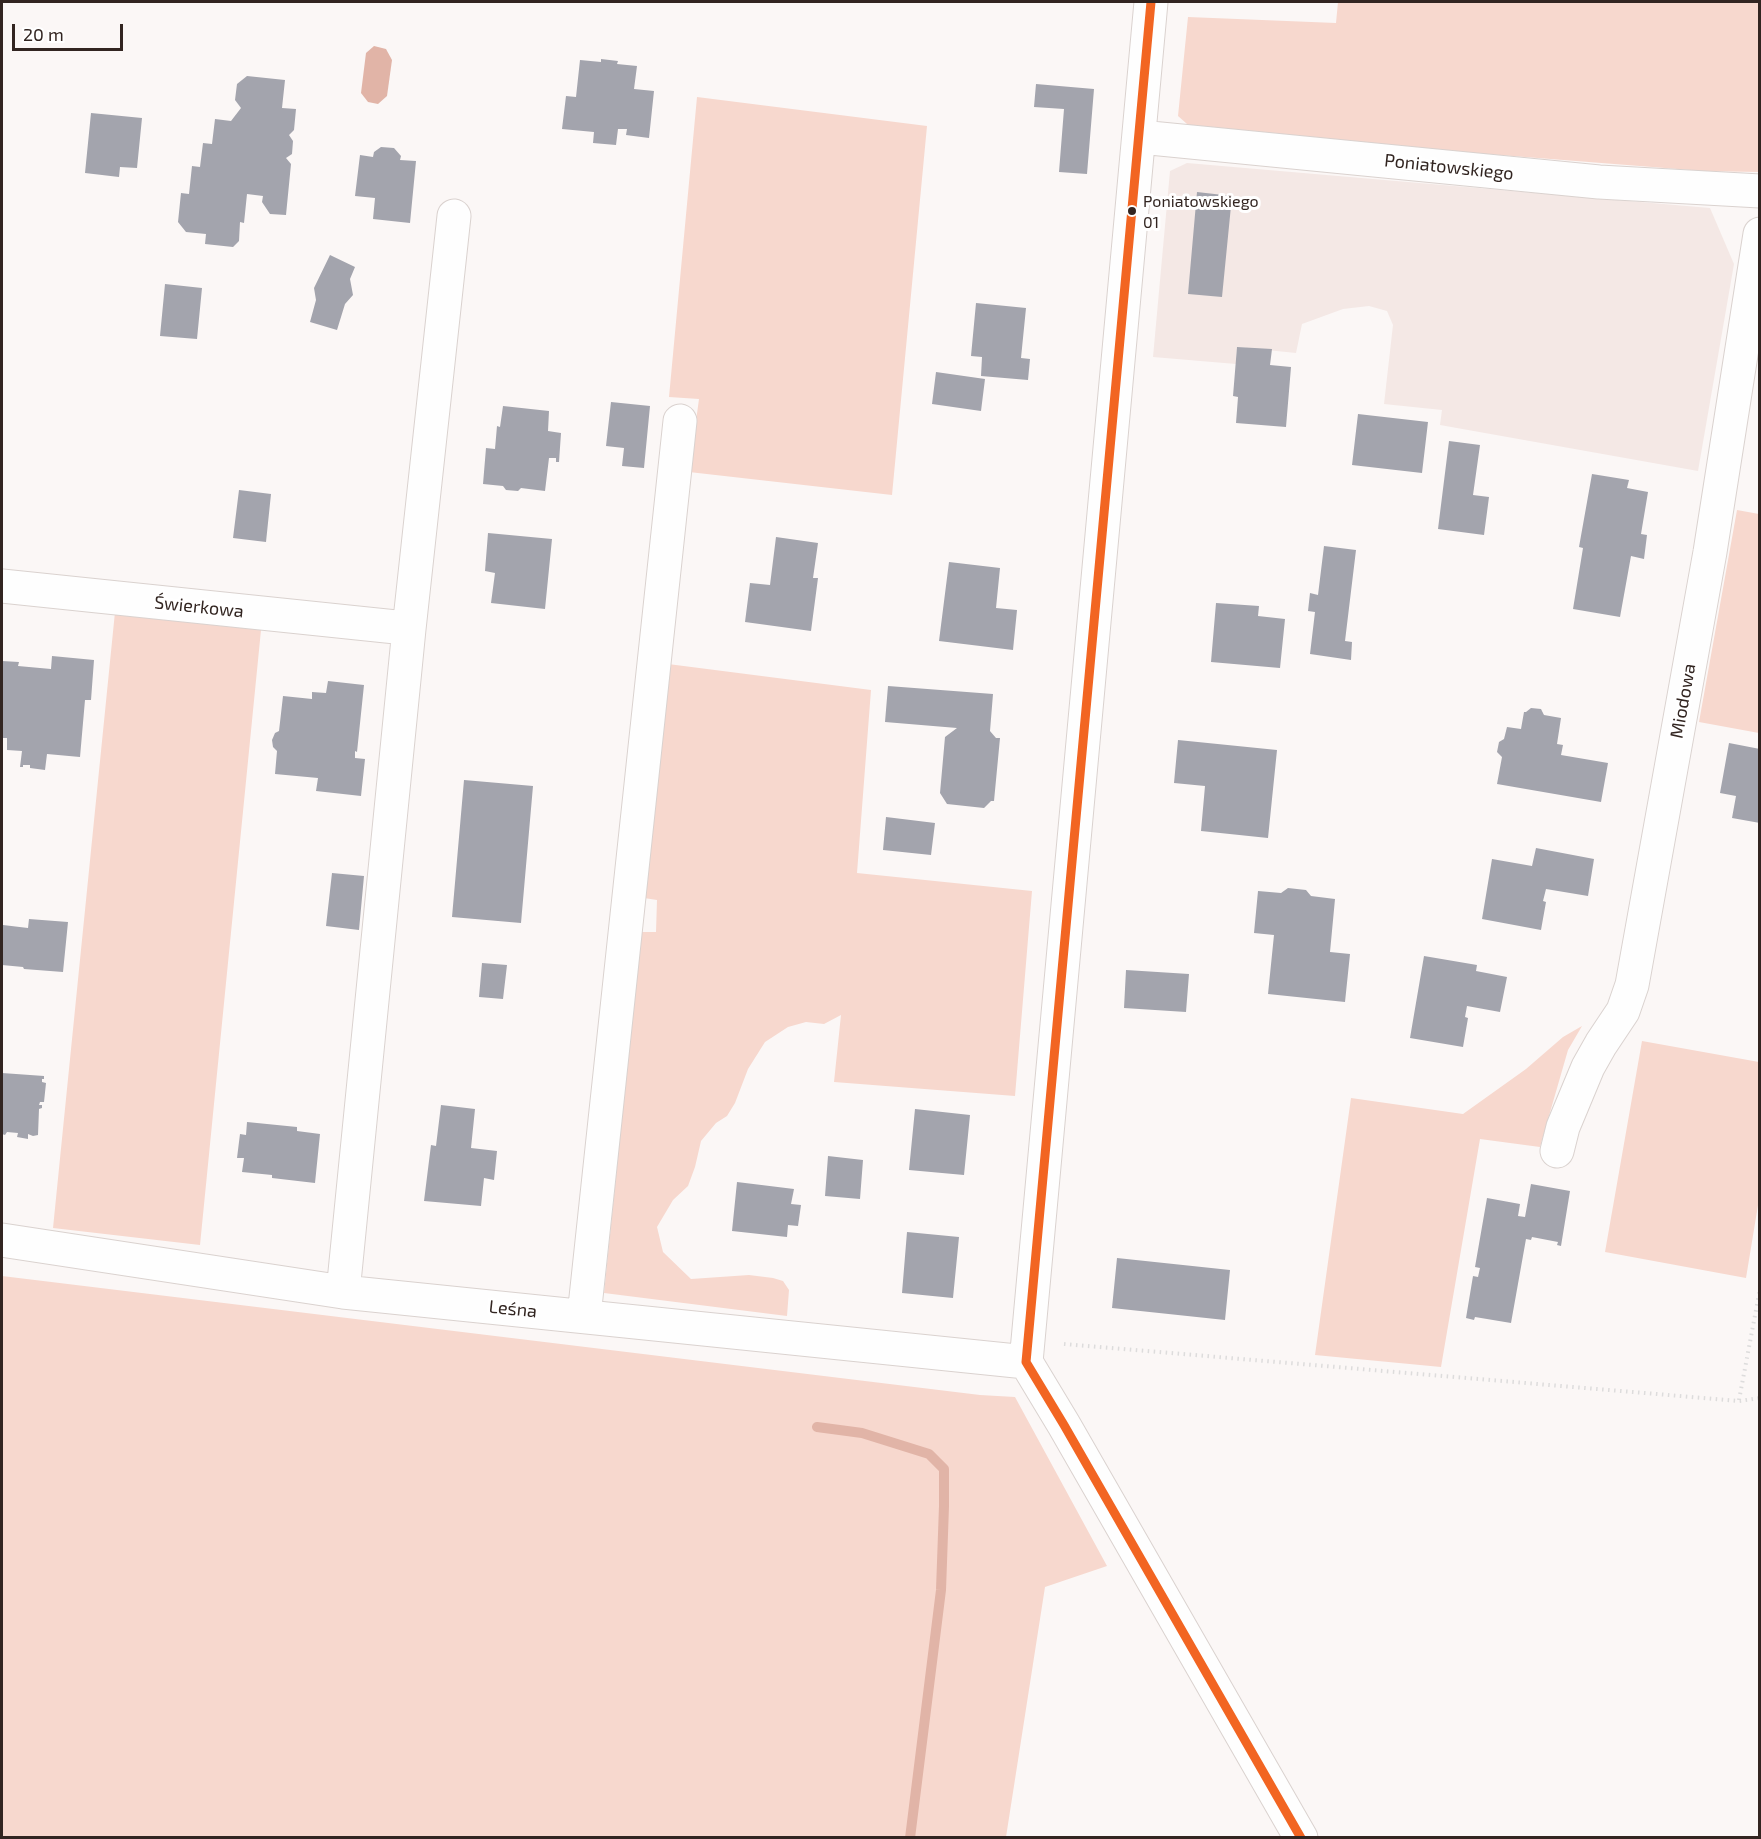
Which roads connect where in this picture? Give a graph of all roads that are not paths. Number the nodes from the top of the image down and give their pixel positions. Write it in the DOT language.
graph roads {
  1 [pos="1151,2"];
  2 [pos="1140,137"];
  3 [pos="1760,191"];
  4 [pos="454,216"];
  5 [pos="1760,234"];
  6 [pos="680,421"];
  7 [pos="2,586"];
  8 [pos="396,627"];
  9 [pos="1557,1151"];
  10 [pos="2,1240"];
  11 [pos="343,1292"];
  12 [pos="584,1316"];
  13 [pos="1027,1352"];
  14 [pos="1301,1838"];
  1 -- 2 [label="street"];
  2 -- 3 [label="street, Poniatowskiego"];
  2 -- 13 [label="street"];
  4 -- 11 [label="street"];
  5 -- 9 [label="street, Miodowa"];
  6 -- 12 [label="street"];
  7 -- 8 [label="street, Świerkowa"];
  10 -- 11 [label="street, Leśna"];
  11 -- 12 [label="street, Leśna"];
  12 -- 13 [label="street, Leśna"];
  13 -- 14 [label="street"];
}
